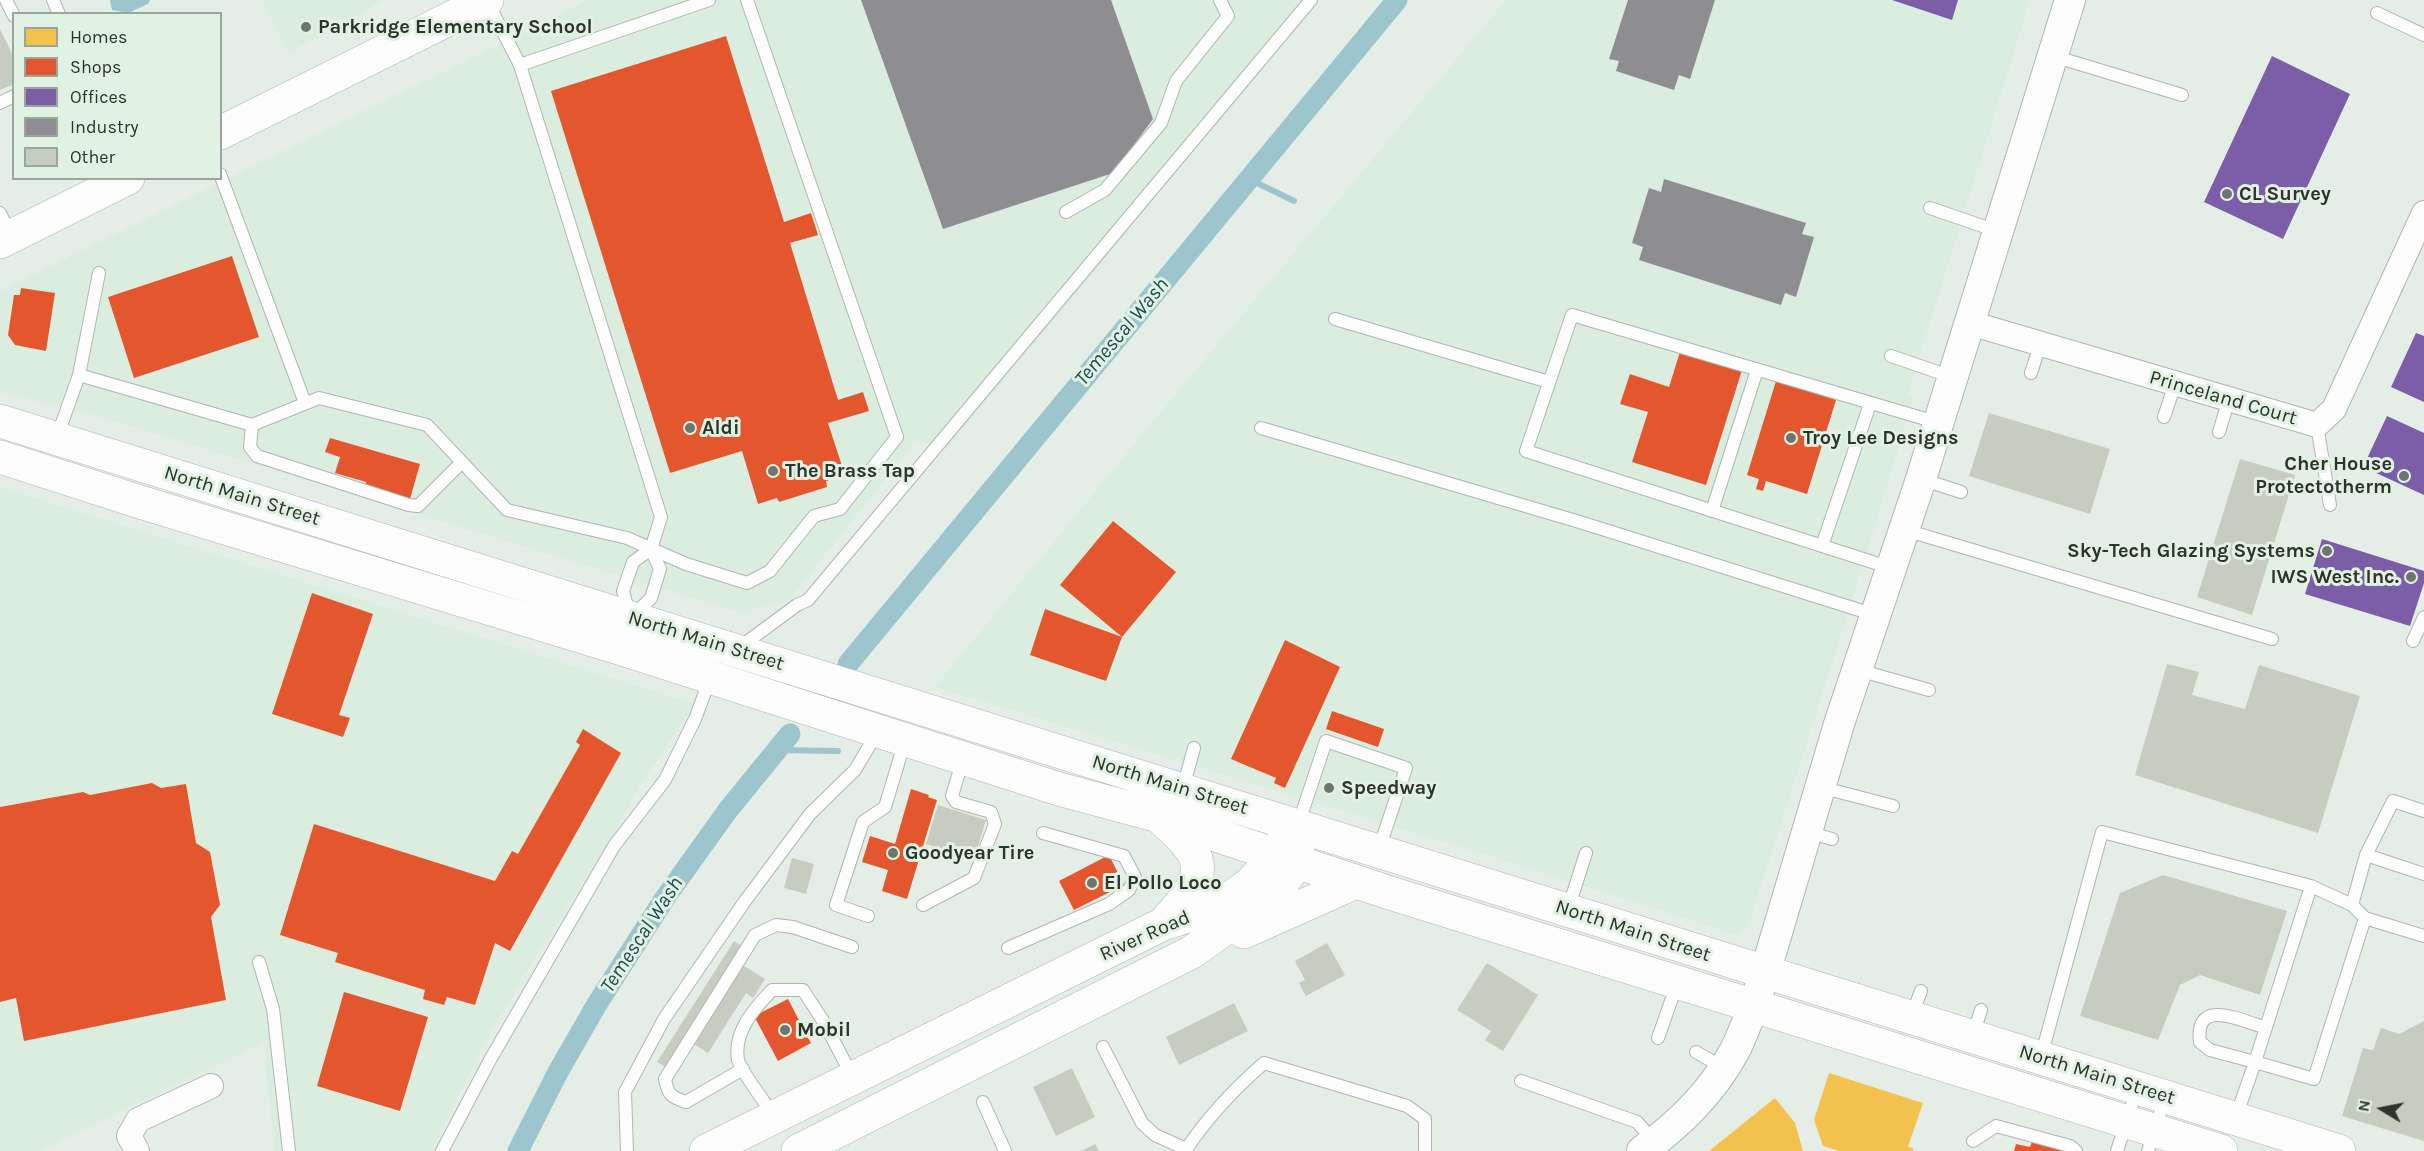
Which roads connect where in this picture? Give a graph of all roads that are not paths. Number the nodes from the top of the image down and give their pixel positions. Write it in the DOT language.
graph roads {
  1 [pos="487,0"];
  2 [pos="708,0"];
  3 [pos="747,0"];
  4 [pos="1220,0"];
  5 [pos="1311,0"];
  6 [pos="2070,0"];
  7 [pos="2377,13"];
  8 [pos="2424,35"];
  9 [pos="2052,55"];
  10 [pos="520,65"];
  11 [pos="2182,95"];
  12 [pos="222,132"];
  13 [pos="222,179"];
  14 [pos="123,180"];
  15 [pos="1930,208"];
  16 [pos="1066,212"];
  17 [pos="2424,213"];
  18 [pos="4,230"];
  19 [pos="1997,231"];
  20 [pos="99,273"];
  21 [pos="1335,319"];
  22 [pos="1970,323"];
  23 [pos="2040,345"];
  24 [pos="1892,356"];
  25 [pos="1757,370"];
  26 [pos="2031,373"];
  27 [pos="80,375"];
  28 [pos="1953,377"];
  29 [pos="1549,382"];
  30 [pos="2175,384"];
  31 [pos="2229,399"];
  32 [pos="305,403"];
  33 [pos="1870,404"];
  34 [pos="2164,417"];
  35 [pos="0,421"];
  36 [pos="1939,423"];
  37 [pos="252,425"];
  38 [pos="2317,425"];
  39 [pos="1261,428"];
  40 [pos="2218,432"];
  41 [pos="57,439"];
  42 [pos="0,457"];
  43 [pos="462,462"];
  44 [pos="1922,479"];
  45 [pos="1961,492"];
  46 [pos="2330,505"];
  47 [pos="1712,511"];
  48 [pos="1905,530"];
  49 [pos="1822,546"];
  50 [pos="651,549"];
  51 [pos="1892,568"];
  52 [pos="1876,615"];
  53 [pos="2424,617"];
  54 [pos="626,633"];
  55 [pos="2272,639"];
  56 [pos="2413,640"];
  57 [pos="740,651"];
  58 [pos="1858,670"];
  59 [pos="722,682"];
  60 [pos="1929,690"];
  61 [pos="890,735"];
  62 [pos="1194,748"];
  63 [pos="963,758"];
  64 [pos="1820,787"];
  65 [pos="1183,789"];
  66 [pos="1893,806"];
  67 [pos="2424,811"];
  68 [pos="1159,816"];
  69 [pos="1298,825"];
  70 [pos="1043,833"];
  71 [pos="1379,850"];
  72 [pos="1586,853"];
  73 [pos="2366,855"];
  74 [pos="1284,859"];
  75 [pos="2424,874"];
  76 [pos="1356,882"];
  77 [pos="2311,886"];
  78 [pos="923,905"];
  79 [pos="2352,905"];
  80 [pos="1568,910"];
  81 [pos="868,916"];
  82 [pos="2365,918"];
  83 [pos="1163,924"];
  84 [pos="2424,936"];
  85 [pos="852,947"];
  86 [pos="1008,948"];
  87 [pos="1192,952"];
  88 [pos="259,962"];
  89 [pos="1765,973"];
  90 [pos="1677,984"];
  91 [pos="1753,1006"];
  92 [pos="2266,1028"];
  93 [pos="1658,1038"];
  94 [pos="925,1044"];
  95 [pos="1103,1047"];
  96 [pos="1696,1052"];
  97 [pos="2040,1057"];
  98 [pos="2255,1062"];
  99 [pos="1724,1068"];
  100 [pos="743,1069"];
  101 [pos="853,1079"];
  102 [pos="1521,1081"];
  103 [pos="211,1086"];
  104 [pos="2152,1092"];
  105 [pos="983,1102"];
  106 [pos="775,1117"];
  107 [pos="2236,1118"];
  108 [pos="2136,1138"];
  109 [pos="1973,1141"];
  110 [pos="133,1143"];
  111 [pos="1648,1146"];
  112 [pos="1185,1150"];
  113 [pos="289,1151"];
  114 [pos="442,1151"];
  115 [pos="627,1151"];
  116 [pos="706,1151"];
  117 [pos="750,1151"];
  118 [pos="798,1151"];
  119 [pos="1005,1151"];
  120 [pos="1425,1151"];
  121 [pos="2076,1151"];
  122 [pos="2221,1151"];
  123 [pos="2338,1151"];
  1 -- 10 [label="lane"];
  1 -- 12 [label="main road"];
  2 -- 10 [label="lane"];
  3 -- 50 [label="lane"];
  4 -- 16 [label="lane"];
  5 -- 57 [label="lane"];
  6 -- 9 [label="street"];
  7 -- 8 [label="lane"];
  9 -- 11 [label="lane"];
  9 -- 19 [label="street"];
  10 -- 50 [label="lane"];
  13 -- 32 [label="lane"];
  14 -- 18 [label="main road"];
  15 -- 19 [label="lane"];
  17 -- 38 [label="street, Princeland Court"];
  19 -- 22 [label="street"];
  20 -- 27 [label="lane"];
  21 -- 29 [label="lane"];
  22 -- 23 [label="street, Princeland Court"];
  22 -- 28 [label="street"];
  23 -- 26 [label="lane"];
  23 -- 30 [label="street, Princeland Court"];
  24 -- 28 [label="lane"];
  25 -- 29 [label="lane"];
  25 -- 33 [label="lane"];
  25 -- 47 [label="lane"];
  27 -- 37 [label="lane"];
  27 -- 41 [label="lane"];
  28 -- 36 [label="street"];
  29 -- 47 [label="lane"];
  30 -- 31 [label="street, Princeland Court"];
  30 -- 34 [label="lane"];
  31 -- 38 [label="street, Princeland Court"];
  31 -- 40 [label="lane"];
  32 -- 37 [label="lane"];
  32 -- 43 [label="lane"];
  33 -- 36 [label="lane"];
  33 -- 49 [label="lane"];
  35 -- 41 [label="main road, North Main Street"];
  36 -- 44 [label="street"];
  37 -- 43 [label="lane"];
  38 -- 46 [label="lane"];
  39 -- 52 [label="lane"];
  41 -- 54 [label="main road, North Main Street"];
  42 -- 54 [label="main road, North Main Street"];
  43 -- 50 [label="lane"];
  44 -- 45 [label="lane"];
  44 -- 48 [label="street"];
  47 -- 49 [label="lane"];
  48 -- 51 [label="street"];
  48 -- 55 [label="lane"];
  49 -- 51 [label="lane"];
  50 -- 54 [label="lane"];
  50 -- 54 [label="lane"];
  51 -- 52 [label="street"];
  52 -- 58 [label="street"];
  53 -- 56 [label="lane"];
  54 -- 57 [label="main road, North Main Street"];
  54 -- 59 [label="main road, North Main Street"];
  57 -- 65 [label="main road, North Main Street"];
  58 -- 60 [label="lane"];
  58 -- 64 [label="street"];
  59 -- 61 [label="main road, North Main Street"];
  59 -- 114 [label="lane"];
  61 -- 63 [label="main road, North Main Street"];
  61 -- 81 [label="lane"];
  61 -- 115 [label="lane"];
  62 -- 65 [label="lane"];
  63 -- 68 [label="main road, North Main Street"];
  63 -- 78 [label="lane"];
  64 -- 66 [label="lane"];
  64 -- 89 [label="street"];
  65 -- 69 [label="main road, North Main Street"];
  67 -- 73 [label="lane"];
  68 -- 74 [label="main road, North Main Street"];
  68 -- 83 [label="main road"];
  69 -- 71 [label="main road, North Main Street"];
  69 -- 71 [label="lane"];
  69 -- 74 [label="main road, River Road"];
  70 -- 86 [label="lane"];
  71 -- 80 [label="main road, North Main Street"];
  72 -- 80 [label="lane"];
  73 -- 75 [label="lane"];
  73 -- 79 [label="lane"];
  74 -- 76 [label="main road, North Main Street"];
  74 -- 83 [label="main road, River Road"];
  74 -- 87 [label="main road, River Road"];
  76 -- 87 [label="main road"];
  76 -- 90 [label="main road, North Main Street"];
  77 -- 79 [label="lane"];
  77 -- 92 [label="lane"];
  77 -- 97 [label="lane"];
  79 -- 82 [label="lane"];
  80 -- 89 [label="main road, North Main Street"];
  82 -- 84 [label="lane"];
  82 -- 98 [label="lane"];
  83 -- 94 [label="main road, River Road"];
  85 -- 100 [label="lane"];
  87 -- 118 [label="main road, River Road"];
  88 -- 113 [label="lane"];
  89 -- 91 [label="street"];
  89 -- 97 [label="main road, North Main Street"];
  90 -- 91 [label="main road, North Main Street"];
  90 -- 93 [label="lane"];
  91 -- 99 [label="street"];
  91 -- 108 [label="main road, North Main Street"];
  92 -- 98 [label="lane"];
  92 -- 98 [label="lane"];
  94 -- 101 [label="main road, River Road"];
  94 -- 117 [label="main road"];
  95 -- 112 [label="lane"];
  96 -- 99 [label="lane"];
  97 -- 104 [label="main road, North Main Street"];
  98 -- 107 [label="lane"];
  99 -- 111 [label="street"];
  100 -- 101 [label="lane"];
  100 -- 106 [label="lane"];
  101 -- 106 [label="main road, River Road"];
  102 -- 111 [label="lane"];
  103 -- 110 [label="street"];
  104 -- 107 [label="main road, North Main Street"];
  104 -- 108 [label="lane"];
  104 -- 108 [label="lane"];
  105 -- 119 [label="lane"];
  106 -- 116 [label="main road, River Road"];
  107 -- 123 [label="main road, North Main Street"];
  108 -- 122 [label="main road, North Main Street"];
  109 -- 121 [label="lane"];
  112 -- 120 [label="lane"];
}
